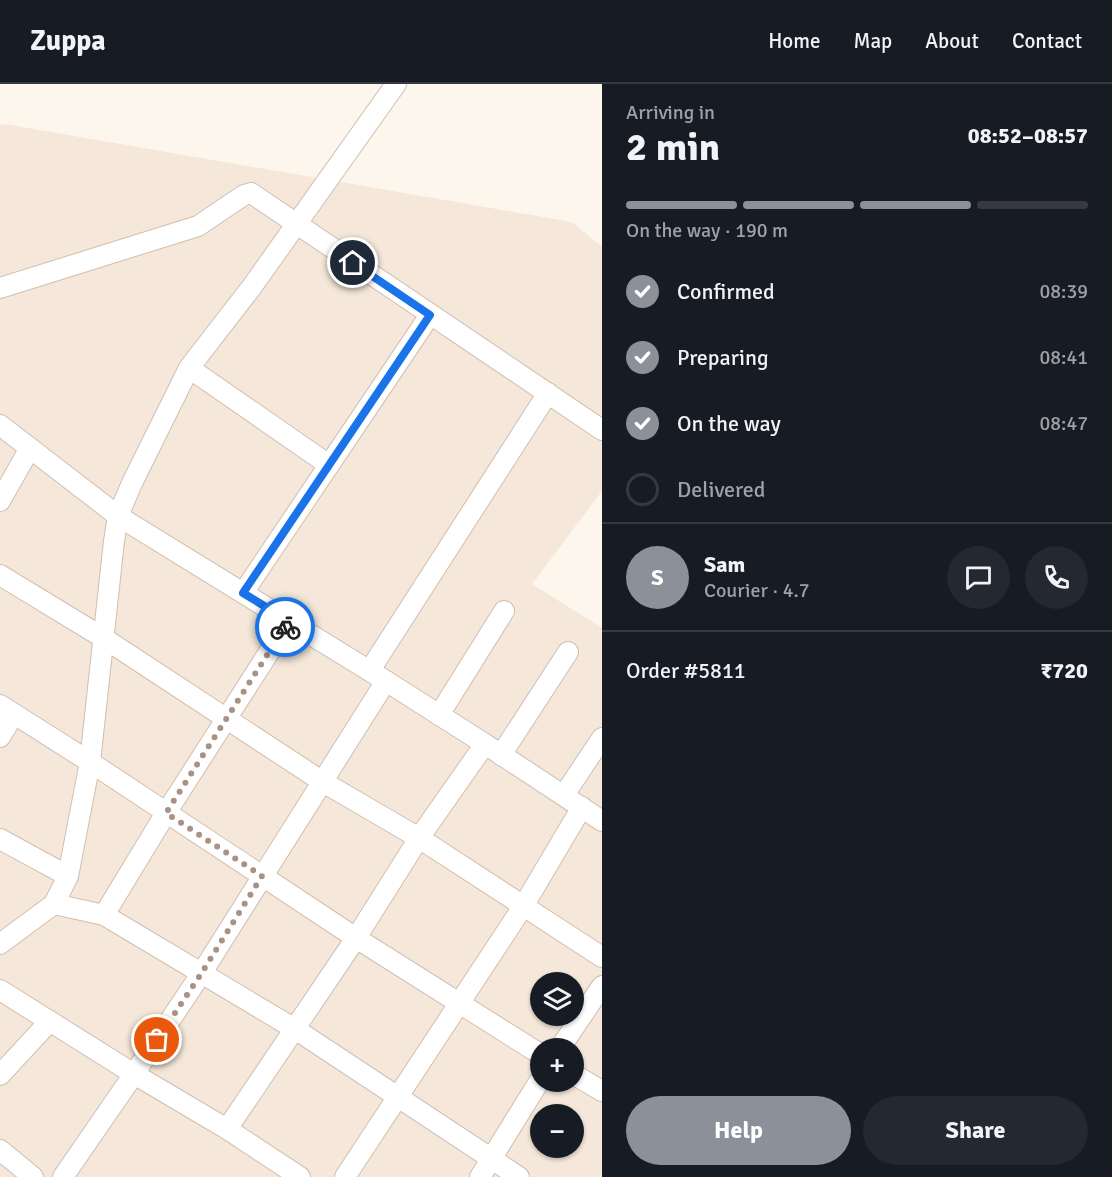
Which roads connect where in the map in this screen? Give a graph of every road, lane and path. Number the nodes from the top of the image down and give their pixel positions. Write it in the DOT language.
graph roads {
  1 [pos="396,84"];
  2 [pos="296,224"];
  3 [pos="0,288"];
  4 [pos="430,315"];
  5 [pos="189,368"];
  6 [pos="548,393"];
  7 [pos="0,425"];
  8 [pos="602,430"];
  9 [pos="30,448"];
  10 [pos="329,465"];
  11 [pos="0,501"];
  12 [pos="118,516"];
  13 [pos="0,575"];
  14 [pos="243,593"];
  15 [pos="504,611"];
  16 [pos="289,621"];
  17 [pos="102,637"];
  18 [pos="568,652"];
  19 [pos="378,675"];
  20 [pos="7,710"];
  21 [pos="439,715"];
  22 [pos="226,718"];
  23 [pos="0,736"];
  24 [pos="602,738"];
  25 [pos="493,749"];
  26 [pos="90,762"];
  27 [pos="323,782"];
  28 [pos="564,795"];
  29 [pos="582,807"];
  30 [pos="166,813"];
  31 [pos="602,821"];
  32 [pos="419,838"];
  33 [pos="0,839"];
  34 [pos="68,876"];
  35 [pos="262,876"];
  36 [pos="54,904"];
  37 [pos="524,905"];
  38 [pos="104,915"];
  39 [pos="356,938"];
  40 [pos="0,944"];
  41 [pos="602,957"];
  42 [pos="201,974"];
  43 [pos="602,986"];
  44 [pos="0,990"];
  45 [pos="459,1004"];
  46 [pos="50,1021"];
  47 [pos="295,1029"];
  48 [pos="567,1038"];
  49 [pos="530,1048"];
  50 [pos="135,1074"];
  51 [pos="0,1075"];
  52 [pos="584,1080"];
  53 [pos="602,1091"];
  54 [pos="533,1092"];
  55 [pos="397,1097"];
  56 [pos="227,1129"];
  57 [pos="0,1150"];
  58 [pos="492,1160"];
  59 [pos="33,1177"];
  60 [pos="63,1177"];
  61 [pos="300,1177"];
  62 [pos="345,1177"];
  63 [pos="480,1177"];
  64 [pos="519,1177"];
  1 -- 2 [label="street"];
  2 -- 3 [label="street"];
  2 -- 4 [label="street"];
  2 -- 5 [label="street"];
  4 -- 6 [label="street"];
  4 -- 10 [label="street"];
  5 -- 10 [label="street"];
  5 -- 12 [label="street"];
  6 -- 8 [label="street"];
  6 -- 19 [label="street"];
  7 -- 9 [label="street"];
  9 -- 11 [label="street"];
  9 -- 12 [label="street"];
  10 -- 14 [label="street"];
  12 -- 14 [label="street"];
  12 -- 17 [label="street"];
  13 -- 17 [label="street"];
  14 -- 16 [label="street"];
  15 -- 21 [label="street"];
  16 -- 19 [label="street"];
  16 -- 22 [label="street"];
  17 -- 22 [label="street"];
  17 -- 26 [label="street"];
  18 -- 25 [label="street"];
  19 -- 21 [label="street"];
  19 -- 27 [label="street"];
  20 -- 23 [label="street"];
  20 -- 26 [label="street"];
  21 -- 25 [label="street"];
  22 -- 27 [label="street"];
  22 -- 30 [label="street"];
  24 -- 28 [label="street"];
  25 -- 28 [label="street"];
  25 -- 32 [label="street"];
  26 -- 30 [label="street"];
  26 -- 34 [label="street"];
  27 -- 32 [label="street"];
  27 -- 35 [label="street"];
  28 -- 29 [label="street"];
  29 -- 31 [label="street"];
  29 -- 37 [label="street"];
  30 -- 35 [label="street"];
  30 -- 38 [label="street"];
  32 -- 37 [label="street"];
  32 -- 39 [label="street"];
  33 -- 34 [label="street"];
  34 -- 36 [label="street"];
  35 -- 39 [label="street"];
  35 -- 42 [label="street"];
  36 -- 38 [label="street"];
  36 -- 40 [label="street"];
  37 -- 41 [label="street"];
  37 -- 45 [label="street"];
  38 -- 42 [label="street"];
  39 -- 45 [label="street"];
  39 -- 47 [label="street"];
  42 -- 47 [label="street"];
  42 -- 50 [label="street"];
  43 -- 48 [label="street"];
  44 -- 46 [label="street"];
  45 -- 49 [label="street"];
  45 -- 55 [label="street"];
  46 -- 50 [label="street"];
  46 -- 51 [label="street"];
  47 -- 55 [label="street"];
  47 -- 56 [label="street"];
  50 -- 56 [label="street"];
  50 -- 60 [label="street"];
  52 -- 53 [label="street"];
  54 -- 58 [label="street"];
  55 -- 58 [label="street"];
  55 -- 62 [label="street"];
  56 -- 61 [label="street"];
  57 -- 59 [label="street"];
  58 -- 63 [label="street"];
  58 -- 64 [label="street"];
}
